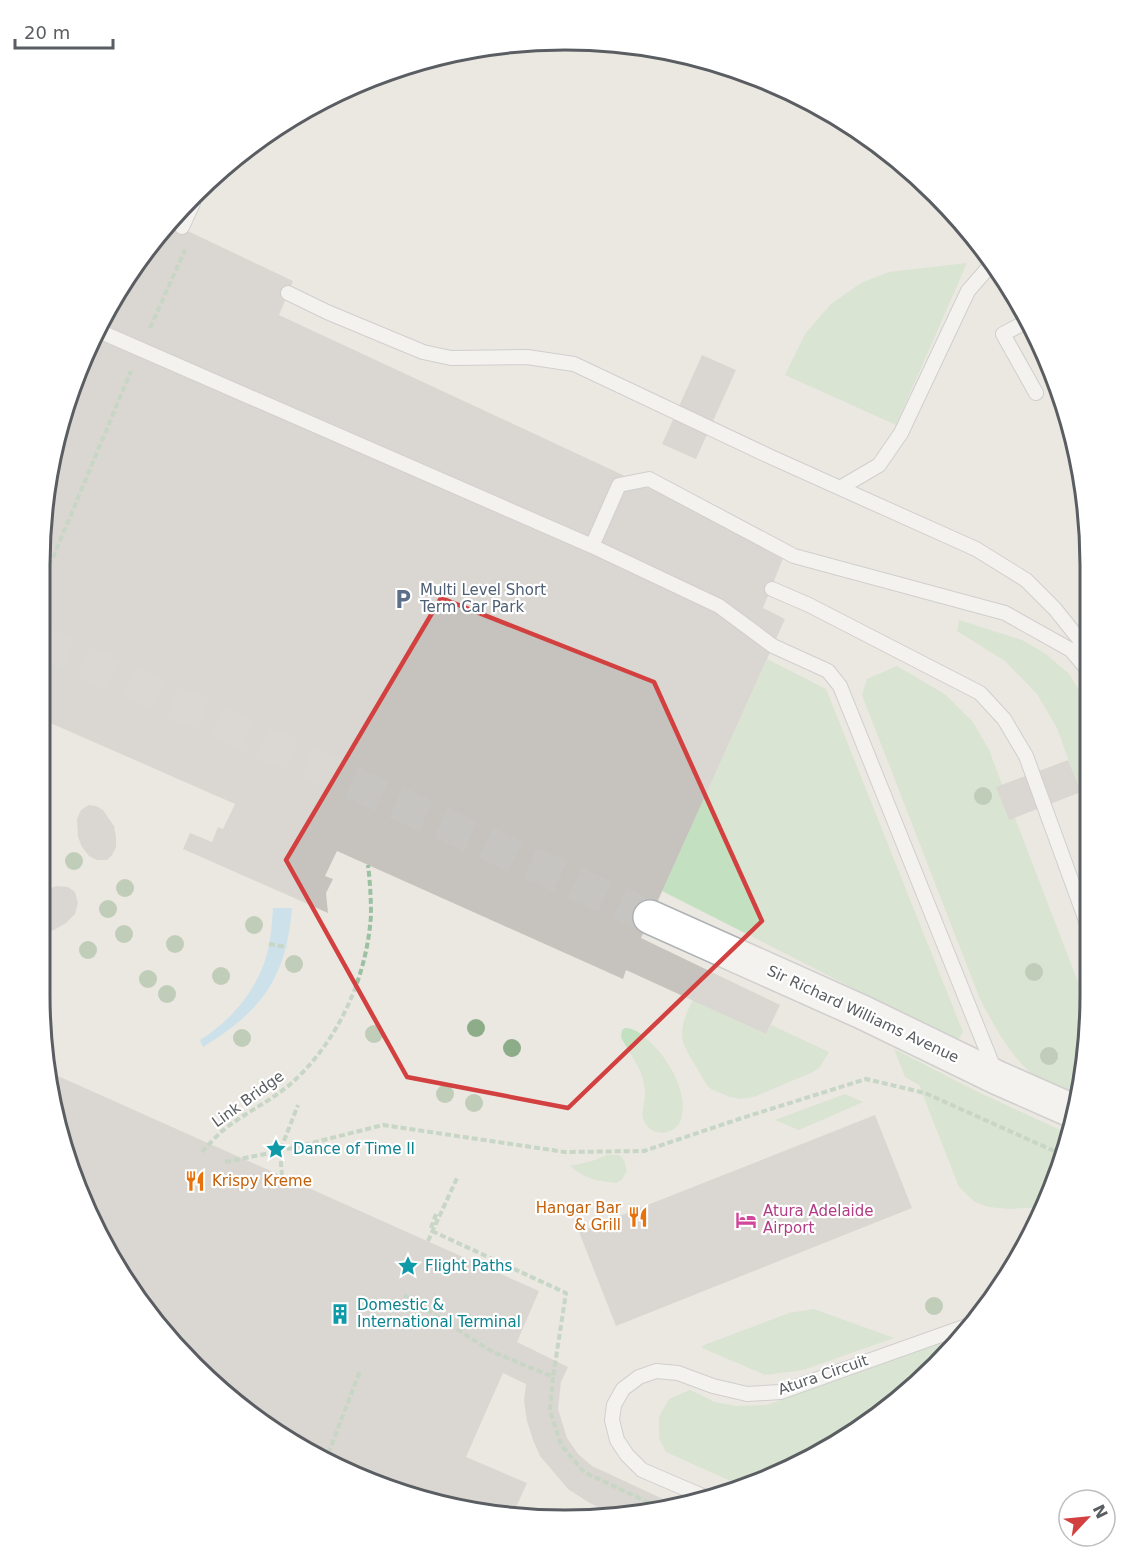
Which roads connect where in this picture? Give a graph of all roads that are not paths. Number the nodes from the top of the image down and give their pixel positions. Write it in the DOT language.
graph roads {
  1 [pos="189,212"];
  2 [pos="182,227"];
  3 [pos="987,269"];
  4 [pos="288,293"];
  5 [pos="1020,325"];
  6 [pos="105,334"];
  7 [pos="1036,393"];
  8 [pos="840,488"];
  9 [pos="592,546"];
  10 [pos="772,589"];
  11 [pos="1080,641"];
  12 [pos="1080,661"];
  13 [pos="1080,902"];
  14 [pos="650,917"];
  15 [pos="998,1078"];
  16 [pos="1067,1108"];
  17 [pos="956,1330"];
  18 [pos="697,1493"];
  1 -- 2 [label="lane"];
  3 -- 8 [label="lane"];
  4 -- 8 [label="lane"];
  5 -- 7 [label="lane"];
  6 -- 9 [label="lane"];
  8 -- 11 [label="lane"];
  9 -- 12 [label="lane"];
  9 -- 15 [label="lane"];
  10 -- 13 [label="lane"];
  14 -- 15 [label="main road, Sir Richard Williams Avenue"];
  15 -- 16 [label="main road, Sir Richard Williams Avenue"];
  17 -- 18 [label="lane, Atura Circuit"];
}
